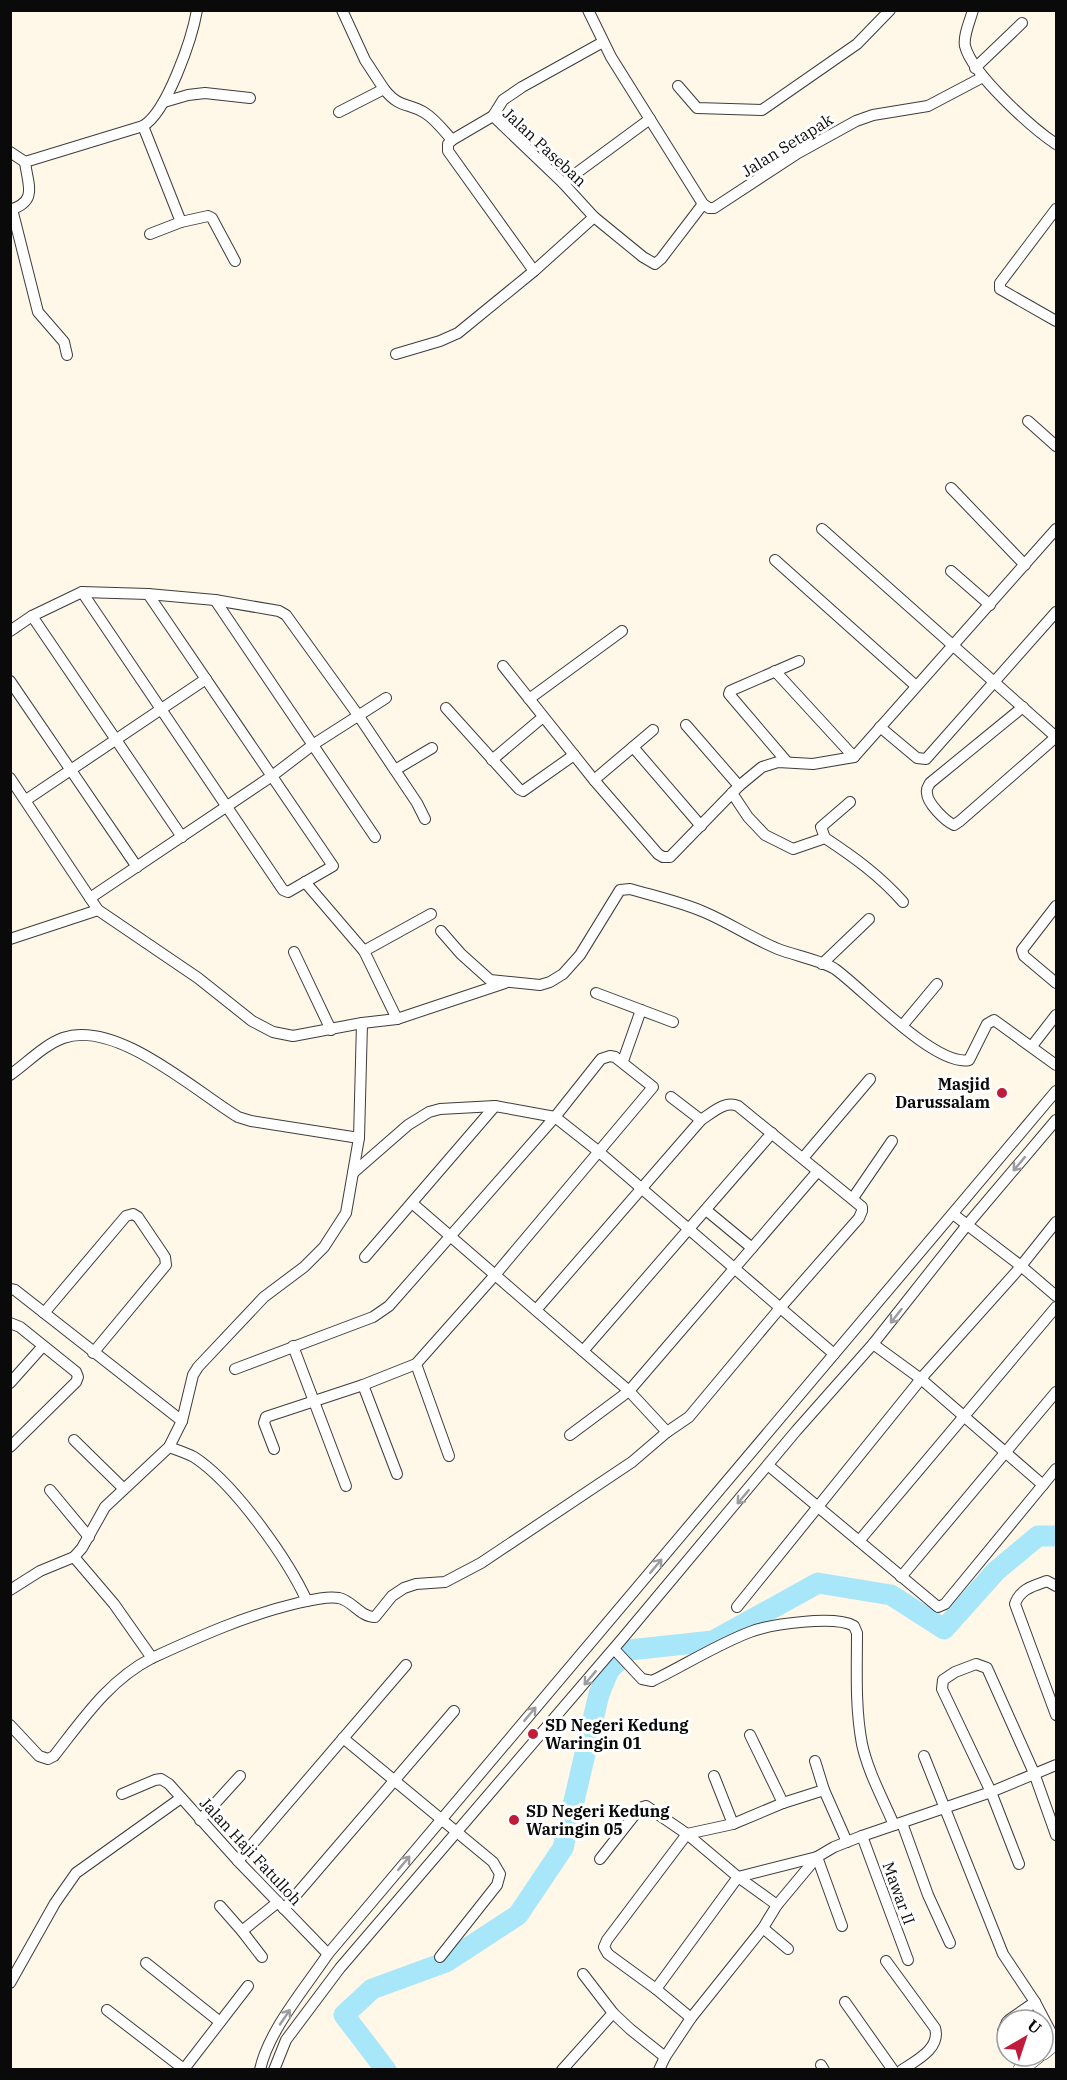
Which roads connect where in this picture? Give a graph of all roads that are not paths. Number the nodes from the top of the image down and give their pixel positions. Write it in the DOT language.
graph roads {
  1 [pos="197,10"];
  2 [pos="342,10"];
  3 [pos="588,10"];
  4 [pos="890,10"];
  5 [pos="973,10"];
  6 [pos="1022,23"];
  7 [pos="603,42"];
  8 [pos="975,68"];
  9 [pos="983,77"];
  10 [pos="678,86"];
  11 [pos="384,89"];
  12 [pos="250,98"];
  13 [pos="164,102"];
  14 [pos="339,112"];
  15 [pos="493,116"];
  16 [pos="650,119"];
  17 [pos="143,126"];
  18 [pos="453,140"];
  19 [pos="1056,144"];
  20 [pos="10,153"];
  21 [pos="25,162"];
  22 [pos="563,183"];
  23 [pos="703,204"];
  24 [pos="11,209"];
  25 [pos="1056,209"];
  26 [pos="594,217"];
  27 [pos="181,222"];
  28 [pos="150,234"];
  29 [pos="235,261"];
  30 [pos="534,271"];
  31 [pos="1056,321"];
  32 [pos="396,354"];
  33 [pos="67,355"];
  34 [pos="1028,421"];
  35 [pos="1056,446"];
  36 [pos="951,488"];
  37 [pos="822,529"];
  38 [pos="1056,531"];
  39 [pos="775,560"];
  40 [pos="1025,565"];
  41 [pos="951,571"];
  42 [pos="82,592"];
  43 [pos="148,594"];
  44 [pos="215,600"];
  45 [pos="990,605"];
  46 [pos="1056,612"];
  47 [pos="32,616"];
  48 [pos="10,631"];
  49 [pos="622,631"];
  50 [pos="953,645"];
  51 [pos="799,661"];
  52 [pos="503,666"];
  53 [pos="775,671"];
  54 [pos="206,679"];
  55 [pos="10,681"];
  56 [pos="995,682"];
  57 [pos="916,686"];
  58 [pos="386,698"];
  59 [pos="529,699"];
  60 [pos="1023,707"];
  61 [pos="446,708"];
  62 [pos="160,710"];
  63 [pos="358,715"];
  64 [pos="543,717"];
  65 [pos="686,725"];
  66 [pos="880,727"];
  67 [pos="653,730"];
  68 [pos="1056,737"];
  69 [pos="116,740"];
  70 [pos="314,744"];
  71 [pos="633,747"];
  72 [pos="432,748"];
  73 [pos="574,755"];
  74 [pos="854,757"];
  75 [pos="492,760"];
  76 [pos="786,762"];
  77 [pos="71,770"];
  78 [pos="395,770"];
  79 [pos="272,776"];
  80 [pos="10,778"];
  81 [pos="594,780"];
  82 [pos="735,790"];
  83 [pos="26,800"];
  84 [pos="850,802"];
  85 [pos="226,807"];
  86 [pos="425,819"];
  87 [pos="701,826"];
  88 [pos="182,837"];
  89 [pos="375,837"];
  90 [pos="825,838"];
  91 [pos="137,867"];
  92 [pos="305,882"];
  93 [pos="90,898"];
  94 [pos="903,902"];
  95 [pos="1056,906"];
  96 [pos="98,910"];
  97 [pos="431,914"];
  98 [pos="869,920"];
  99 [pos="441,931"];
  100 [pos="10,939"];
  101 [pos="364,951"];
  102 [pos="294,952"];
  103 [pos="822,964"];
  104 [pos="508,982"];
  105 [pos="1056,983"];
  106 [pos="937,984"];
  107 [pos="596,993"];
  108 [pos="641,1010"];
  109 [pos="1056,1015"];
  110 [pos="397,1019"];
  111 [pos="673,1022"];
  112 [pos="362,1023"];
  113 [pos="902,1026"];
  114 [pos="331,1030"];
  115 [pos="1032,1046"];
  116 [pos="623,1061"];
  117 [pos="1056,1065"];
  118 [pos="10,1075"];
  119 [pos="870,1079"];
  120 [pos="1056,1091"];
  121 [pos="671,1097"];
  122 [pos="495,1106"];
  123 [pos="555,1118"];
  124 [pos="701,1120"];
  125 [pos="1056,1120"];
  126 [pos="772,1133"];
  127 [pos="359,1138"];
  128 [pos="892,1141"];
  129 [pos="598,1151"];
  130 [pos="803,1158"];
  131 [pos="818,1171"];
  132 [pos="353,1173"];
  133 [pos="642,1189"];
  134 [pos="852,1198"];
  135 [pos="412,1203"];
  136 [pos="706,1210"];
  137 [pos="953,1214"];
  138 [pos="1056,1222"];
  139 [pos="967,1225"];
  140 [pos="689,1229"];
  141 [pos="451,1236"];
  142 [pos="752,1248"];
  143 [pos="365,1257"];
  144 [pos="1021,1266"];
  145 [pos="735,1268"];
  146 [pos="495,1275"];
  147 [pos="10,1289"];
  148 [pos="1056,1296"];
  149 [pos="1056,1307"];
  150 [pos="780,1308"];
  151 [pos="536,1310"];
  152 [pos="44,1313"];
  153 [pos="10,1323"];
  154 [pos="873,1344"];
  155 [pos="43,1346"];
  156 [pos="293,1346"];
  157 [pos="583,1351"];
  158 [pos="93,1353"];
  159 [pos="834,1354"];
  160 [pos="416,1364"];
  161 [pos="235,1369"];
  162 [pos="921,1380"];
  163 [pos="10,1383"];
  164 [pos="363,1384"];
  165 [pos="629,1391"];
  166 [pos="1056,1392"];
  167 [pos="315,1401"];
  168 [pos="964,1416"];
  169 [pos="780,1419"];
  170 [pos="182,1421"];
  171 [pos="796,1431"];
  172 [pos="667,1432"];
  173 [pos="570,1435"];
  174 [pos="74,1440"];
  175 [pos="10,1447"];
  176 [pos="169,1447"];
  177 [pos="274,1449"];
  178 [pos="1006,1453"];
  179 [pos="449,1456"];
  180 [pos="770,1466"];
  181 [pos="1056,1469"];
  182 [pos="397,1474"];
  183 [pos="1043,1485"];
  184 [pos="346,1486"];
  185 [pos="123,1488"];
  186 [pos="50,1490"];
  187 [pos="818,1507"];
  188 [pos="702,1512"];
  189 [pos="719,1526"];
  190 [pos="89,1537"];
  191 [pos="859,1541"];
  192 [pos="74,1557"];
  193 [pos="901,1577"];
  194 [pos="1056,1586"];
  195 [pos="10,1590"];
  196 [pos="307,1601"];
  197 [pos="737,1607"];
  198 [pos="606,1626"];
  199 [pos="622,1639"];
  200 [pos="619,1654"];
  201 [pos="152,1658"];
  202 [pos="406,1665"];
  203 [pos="454,1711"];
  204 [pos="1056,1715"];
  205 [pos="10,1725"];
  206 [pos="750,1735"];
  207 [pos="343,1738"];
  208 [pos="924,1756"];
  209 [pos="815,1761"];
  210 [pos="1056,1765"];
  211 [pos="1034,1773"];
  212 [pos="240,1776"];
  213 [pos="714,1776"];
  214 [pos="394,1782"];
  215 [pos="824,1790"];
  216 [pos="991,1792"];
  217 [pos="122,1794"];
  218 [pos="181,1798"];
  219 [pos="783,1803"];
  220 [pos="944,1808"];
  221 [pos="200,1820"];
  222 [pos="440,1820"];
  223 [pos="733,1824"];
  224 [pos="898,1824"];
  225 [pos="457,1834"];
  226 [pos="687,1834"];
  227 [pos="1056,1835"];
  228 [pos="862,1836"];
  229 [pos="847,1842"];
  230 [pos="817,1857"];
  231 [pos="600,1859"];
  232 [pos="238,1861"];
  233 [pos="1019,1864"];
  234 [pos="738,1877"];
  235 [pos="281,1905"];
  236 [pos="777,1905"];
  237 [pos="220,1906"];
  238 [pos="842,1926"];
  239 [pos="763,1928"];
  240 [pos="242,1931"];
  241 [pos="950,1943"];
  242 [pos="788,1949"];
  243 [pos="328,1954"];
  244 [pos="262,1957"];
  245 [pos="440,1957"];
  246 [pos="908,1960"];
  247 [pos="886,1961"];
  248 [pos="146,1963"];
  249 [pos="583,1974"];
  250 [pos="10,1983"];
  251 [pos="248,1986"];
  252 [pos="656,1989"];
  253 [pos="845,2001"];
  254 [pos="1035,2002"];
  255 [pos="1026,2008"];
  256 [pos="107,2010"];
  257 [pos="614,2013"];
  258 [pos="691,2018"];
  259 [pos="220,2022"];
  260 [pos="1056,2042"];
  261 [pos="665,2057"];
  262 [pos="184,2069"];
  263 [pos="260,2070"];
  264 [pos="274,2070"];
  265 [pos="562,2070"];
  266 [pos="659,2070"];
  267 [pos="893,2070"];
  268 [pos="902,2070"];
  1 -- 13 [label="street"];
  2 -- 11 [label="street"];
  3 -- 7 [label="street"];
  4 -- 10 [label="street"];
  5 -- 8 [label="street"];
  6 -- 8 [label="street"];
  7 -- 15 [label="street"];
  7 -- 16 [label="street"];
  8 -- 9 [label="street"];
  9 -- 19 [label="street"];
  9 -- 23 [label="street, Jalan Setapak"];
  11 -- 14 [label="street"];
  11 -- 18 [label="street"];
  12 -- 13 [label="street"];
  13 -- 17 [label="street"];
  15 -- 18 [label="street, Jalan Paseban"];
  15 -- 22 [label="street, Jalan Paseban"];
  16 -- 22 [label="street"];
  16 -- 23 [label="street"];
  17 -- 21 [label="street"];
  17 -- 27 [label="street"];
  18 -- 30 [label="street"];
  20 -- 21 [label="street"];
  21 -- 24 [label="street"];
  22 -- 26 [label="street, Jalan Paseban"];
  23 -- 26 [label="street, Jalan Paseban"];
  24 -- 33 [label="street"];
  25 -- 31 [label="street"];
  26 -- 30 [label="street"];
  27 -- 28 [label="street"];
  27 -- 29 [label="street"];
  30 -- 32 [label="street"];
  34 -- 35 [label="street"];
  36 -- 40 [label="street"];
  37 -- 50 [label="street"];
  38 -- 40 [label="street"];
  39 -- 57 [label="street"];
  40 -- 45 [label="street"];
  41 -- 45 [label="street"];
  42 -- 43 [label="street"];
  42 -- 47 [label="street"];
  42 -- 62 [label="street"];
  43 -- 44 [label="street"];
  43 -- 54 [label="street"];
  44 -- 63 [label="street"];
  44 -- 70 [label="street"];
  45 -- 50 [label="street"];
  46 -- 56 [label="street"];
  47 -- 48 [label="street"];
  47 -- 69 [label="street"];
  49 -- 59 [label="street"];
  50 -- 56 [label="street"];
  50 -- 57 [label="street"];
  51 -- 53 [label="street"];
  52 -- 59 [label="street"];
  53 -- 74 [label="street"];
  53 -- 76 [label="street"];
  54 -- 62 [label="street"];
  54 -- 79 [label="street"];
  55 -- 77 [label="street"];
  56 -- 60 [label="street"];
  56 -- 66 [label="street"];
  57 -- 66 [label="street"];
  58 -- 63 [label="street"];
  59 -- 64 [label="street"];
  60 -- 68 [label="street"];
  60 -- 68 [label="street"];
  61 -- 75 [label="street"];
  62 -- 69 [label="street"];
  62 -- 85 [label="street"];
  63 -- 70 [label="street"];
  63 -- 78 [label="street"];
  64 -- 73 [label="street"];
  64 -- 75 [label="street"];
  65 -- 82 [label="street"];
  66 -- 74 [label="street"];
  67 -- 71 [label="street"];
  69 -- 77 [label="street"];
  69 -- 88 [label="street"];
  70 -- 79 [label="street"];
  70 -- 89 [label="street"];
  71 -- 81 [label="street"];
  71 -- 87 [label="street"];
  72 -- 78 [label="street"];
  73 -- 75 [label="street"];
  73 -- 81 [label="street"];
  74 -- 76 [label="street"];
  76 -- 82 [label="street"];
  77 -- 83 [label="street"];
  77 -- 91 [label="street"];
  78 -- 86 [label="street"];
  79 -- 85 [label="street"];
  79 -- 92 [label="street"];
  80 -- 83 [label="street"];
  81 -- 87 [label="street"];
  82 -- 87 [label="street"];
  82 -- 90 [label="street"];
  83 -- 93 [label="street"];
  84 -- 90 [label="street"];
  85 -- 88 [label="street"];
  85 -- 92 [label="street"];
  88 -- 91 [label="street"];
  90 -- 94 [label="street"];
  91 -- 93 [label="street"];
  92 -- 101 [label="street"];
  93 -- 96 [label="street"];
  95 -- 105 [label="street"];
  96 -- 100 [label="street"];
  96 -- 114 [label="street"];
  97 -- 101 [label="street"];
  98 -- 103 [label="street"];
  99 -- 104 [label="street"];
  101 -- 110 [label="street"];
  102 -- 114 [label="street"];
  103 -- 104 [label="street"];
  103 -- 113 [label="street"];
  104 -- 110 [label="street"];
  106 -- 113 [label="street"];
  107 -- 108 [label="street"];
  108 -- 111 [label="street"];
  108 -- 116 [label="street"];
  109 -- 115 [label="street"];
  110 -- 112 [label="street"];
  112 -- 114 [label="street"];
  112 -- 127 [label="street"];
  113 -- 115 [label="street"];
  115 -- 117 [label="street"];
  116 -- 123 [label="street"];
  116 -- 129 [label="street"];
  118 -- 127 [label="street"];
  119 -- 130 [label="street"];
  120 -- 137 [label="street"];
  121 -- 124 [label="street"];
  122 -- 123 [label="street"];
  122 -- 132 [label="street"];
  122 -- 135 [label="street"];
  123 -- 129 [label="street"];
  123 -- 141 [label="street"];
  124 -- 126 [label="street"];
  124 -- 133 [label="street"];
  125 -- 139 [label="street, one-way"];
  126 -- 130 [label="street"];
  126 -- 136 [label="street"];
  127 -- 132 [label="street"];
  128 -- 134 [label="street"];
  129 -- 133 [label="street"];
  129 -- 146 [label="street"];
  130 -- 131 [label="street"];
  131 -- 134 [label="street"];
  131 -- 142 [label="street"];
  132 -- 170 [label="street"];
  133 -- 140 [label="street"];
  133 -- 151 [label="street"];
  134 -- 150 [label="street"];
  135 -- 141 [label="street"];
  135 -- 143 [label="street"];
  136 -- 140 [label="street"];
  136 -- 142 [label="street"];
  137 -- 139 [label="street"];
  137 -- 159 [label="street"];
  138 -- 144 [label="street"];
  139 -- 144 [label="street"];
  139 -- 154 [label="street, one-way"];
  140 -- 145 [label="street"];
  140 -- 157 [label="street"];
  141 -- 146 [label="street"];
  141 -- 156 [label="street"];
  142 -- 145 [label="street"];
  144 -- 148 [label="street"];
  144 -- 162 [label="street"];
  145 -- 150 [label="street"];
  145 -- 165 [label="street"];
  146 -- 151 [label="street"];
  146 -- 160 [label="street"];
  147 -- 152 [label="street"];
  149 -- 168 [label="street"];
  150 -- 159 [label="street"];
  150 -- 172 [label="street"];
  151 -- 157 [label="street"];
  152 -- 158 [label="street"];
  152 -- 158 [label="street"];
  153 -- 155 [label="street"];
  154 -- 162 [label="street"];
  154 -- 171 [label="street"];
  155 -- 163 [label="street"];
  155 -- 175 [label="street"];
  156 -- 161 [label="street"];
  156 -- 167 [label="street"];
  157 -- 165 [label="street"];
  158 -- 170 [label="street"];
  159 -- 169 [label="street"];
  160 -- 164 [label="street"];
  160 -- 179 [label="street"];
  162 -- 168 [label="street"];
  162 -- 187 [label="street"];
  164 -- 167 [label="street"];
  164 -- 182 [label="street"];
  165 -- 172 [label="street"];
  165 -- 173 [label="street"];
  166 -- 178 [label="street"];
  167 -- 177 [label="street"];
  167 -- 184 [label="street"];
  168 -- 178 [label="street"];
  168 -- 191 [label="street"];
  169 -- 171 [label="street"];
  169 -- 188 [label="street"];
  170 -- 176 [label="street"];
  171 -- 180 [label="street"];
  172 -- 196 [label="street"];
  174 -- 185 [label="street"];
  176 -- 185 [label="street"];
  176 -- 196 [label="street"];
  178 -- 183 [label="street"];
  178 -- 193 [label="street"];
  180 -- 187 [label="street"];
  180 -- 189 [label="street, one-way"];
  181 -- 183 [label="street"];
  183 -- 193 [label="street"];
  185 -- 190 [label="street"];
  186 -- 190 [label="street"];
  187 -- 191 [label="street"];
  187 -- 197 [label="street"];
  188 -- 189 [label="street"];
  198 -- 188 [label="street, one-way"];
  189 -- 199 [label="street"];
  190 -- 192 [label="street"];
  191 -- 193 [label="street"];
  192 -- 195 [label="street"];
  192 -- 201 [label="street"];
  194 -- 204 [label="street"];
  196 -- 201 [label="street"];
  198 -- 199 [label="street"];
  222 -- 198 [label="street, one-way"];
  199 -- 200 [label="street"];
  200 -- 224 [label="street"];
  200 -- 225 [label="street, one-way"];
  201 -- 205 [label="street"];
  202 -- 207 [label="street"];
  203 -- 214 [label="street"];
  206 -- 219 [label="street"];
  207 -- 214 [label="street"];
  207 -- 232 [label="street"];
  208 -- 220 [label="street"];
  209 -- 215 [label="street"];
  210 -- 211 [label="street"];
  211 -- 216 [label="street"];
  211 -- 216 [label="street"];
  211 -- 227 [label="street"];
  212 -- 221 [label="street"];
  213 -- 223 [label="street"];
  214 -- 222 [label="street"];
  214 -- 235 [label="street"];
  215 -- 219 [label="street"];
  215 -- 229 [label="street"];
  216 -- 220 [label="street"];
  216 -- 233 [label="street"];
  217 -- 218 [label="street"];
  218 -- 221 [label="street, Jalan Haji Fatulloh"];
  218 -- 250 [label="street, Jalan Haji Fatulloh"];
  219 -- 223 [label="street"];
  220 -- 224 [label="street"];
  220 -- 254 [label="street"];
  221 -- 232 [label="street, Jalan Haji Fatulloh"];
  222 -- 225 [label="street"];
  243 -- 222 [label="street, one-way"];
  223 -- 226 [label="street"];
  224 -- 228 [label="street"];
  224 -- 241 [label="street"];
  225 -- 245 [label="street"];
  225 -- 264 [label="street"];
  226 -- 231 [label="street"];
  226 -- 234 [label="street"];
  226 -- 252 [label="street"];
  228 -- 229 [label="street"];
  228 -- 246 [label="street, Mawar II"];
  229 -- 230 [label="street"];
  230 -- 234 [label="street"];
  230 -- 236 [label="street"];
  230 -- 238 [label="street"];
  232 -- 235 [label="street, Jalan Haji Fatulloh"];
  234 -- 236 [label="street"];
  234 -- 252 [label="street"];
  235 -- 240 [label="street"];
  235 -- 243 [label="street, Jalan Haji Fatulloh"];
  236 -- 239 [label="street"];
  237 -- 240 [label="street"];
  239 -- 242 [label="street"];
  239 -- 258 [label="street"];
  240 -- 244 [label="street"];
  263 -- 243 [label="street, one-way"];
  247 -- 268 [label="street"];
  248 -- 259 [label="street"];
  249 -- 257 [label="street"];
  251 -- 259 [label="street"];
  252 -- 258 [label="street"];
  253 -- 267 [label="street"];
  254 -- 255 [label="street"];
  254 -- 260 [label="street"];
  256 -- 262 [label="street"];
  257 -- 261 [label="street"];
  257 -- 265 [label="street"];
  258 -- 261 [label="street"];
  259 -- 262 [label="street"];
  261 -- 266 [label="street"];
}
